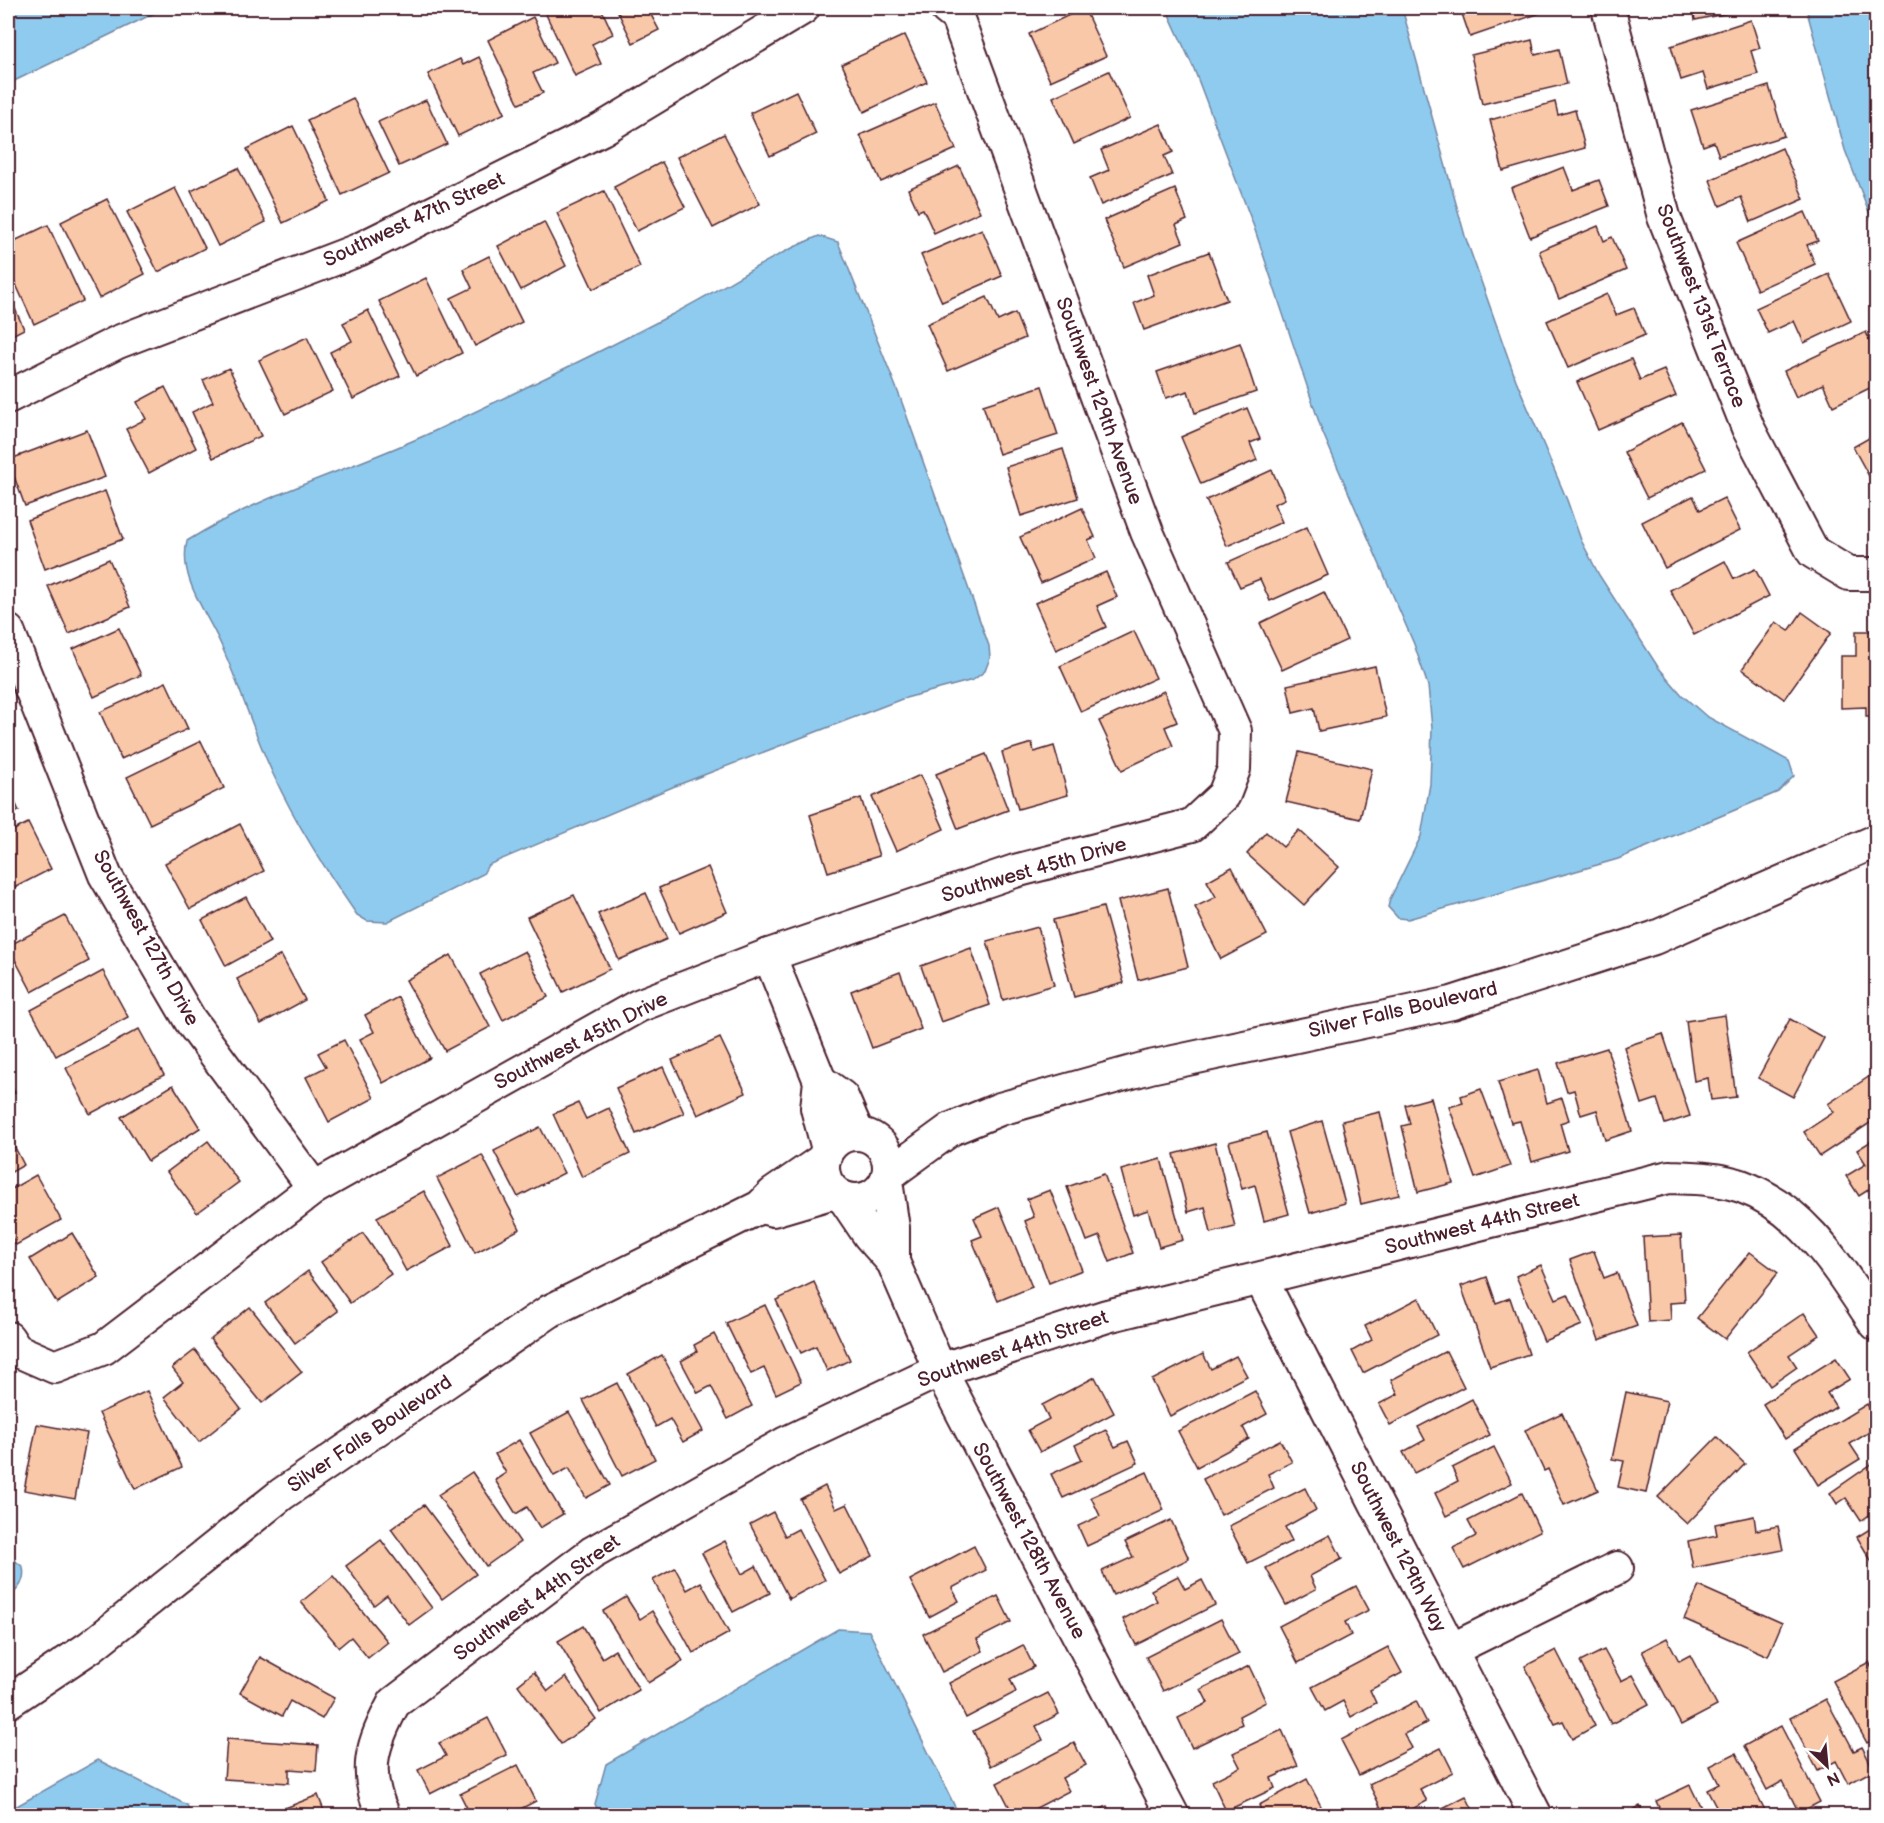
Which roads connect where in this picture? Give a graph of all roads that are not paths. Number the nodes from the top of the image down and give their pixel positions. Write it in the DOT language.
graph roads {
  1 [pos="803,8"];
  2 [pos="946,8"];
  3 [pos="1608,8"];
  4 [pos="8,397"];
  5 [pos="1863,574"];
  6 [pos="8,631"];
  7 [pos="1224,795"];
  8 [pos="1876,841"];
  9 [pos="769,955"];
  10 [pos="820,1081"];
  11 [pos="951,1129"];
  12 [pos="867,1138"];
  13 [pos="826,1154"];
  14 [pos="887,1178"];
  15 [pos="314,1188"];
  16 [pos="839,1195"];
  17 [pos="760,1207"];
  18 [pos="893,1262"];
  19 [pos="1261,1279"];
  20 [pos="1876,1324"];
  21 [pos="8,1338"];
  22 [pos="940,1370"];
  23 [pos="1617,1568"];
  24 [pos="1451,1650"];
  25 [pos="8,1702"];
  26 [pos="384,1815"];
  27 [pos="1173,1815"];
  28 [pos="1536,1815"];
  1 -- 4 [label="street, Southwest 47th Street"];
  2 -- 7 [label="street, Southwest 129th Avenue"];
  3 -- 5 [label="street, Southwest 131st Terrace"];
  6 -- 15 [label="street, Southwest 127th Drive"];
  7 -- 9 [label="street, Southwest 45th Drive"];
  8 -- 11 [label="street, Silver Falls Boulevard"];
  9 -- 10 [label="street"];
  9 -- 15 [label="street, Southwest 45th Drive"];
  10 -- 12 [label="street"];
  10 -- 13 [label="street"];
  11 -- 12 [label="street, Silver Falls Boulevard"];
  11 -- 14 [label="street, Silver Falls Boulevard"];
  12 -- 13 [label="street"];
  12 -- 14 [label="street"];
  13 -- 16 [label="street"];
  13 -- 17 [label="street, Silver Falls Boulevard"];
  14 -- 16 [label="street"];
  14 -- 18 [label="street, Southwest 128th Avenue"];
  15 -- 21 [label="street, Southwest 45th Drive"];
  16 -- 17 [label="street, Silver Falls Boulevard"];
  16 -- 18 [label="street, Southwest 128th Avenue"];
  17 -- 25 [label="street, Silver Falls Boulevard"];
  18 -- 22 [label="street, Southwest 128th Avenue"];
  19 -- 20 [label="street, Southwest 44th Street"];
  19 -- 22 [label="street, Southwest 44th Street"];
  19 -- 24 [label="street, Southwest 129th Way"];
  22 -- 26 [label="street, Southwest 44th Street"];
  22 -- 27 [label="street, Southwest 128th Avenue"];
  23 -- 24 [label="street"];
  24 -- 28 [label="street, Southwest 129th Way"];
}
